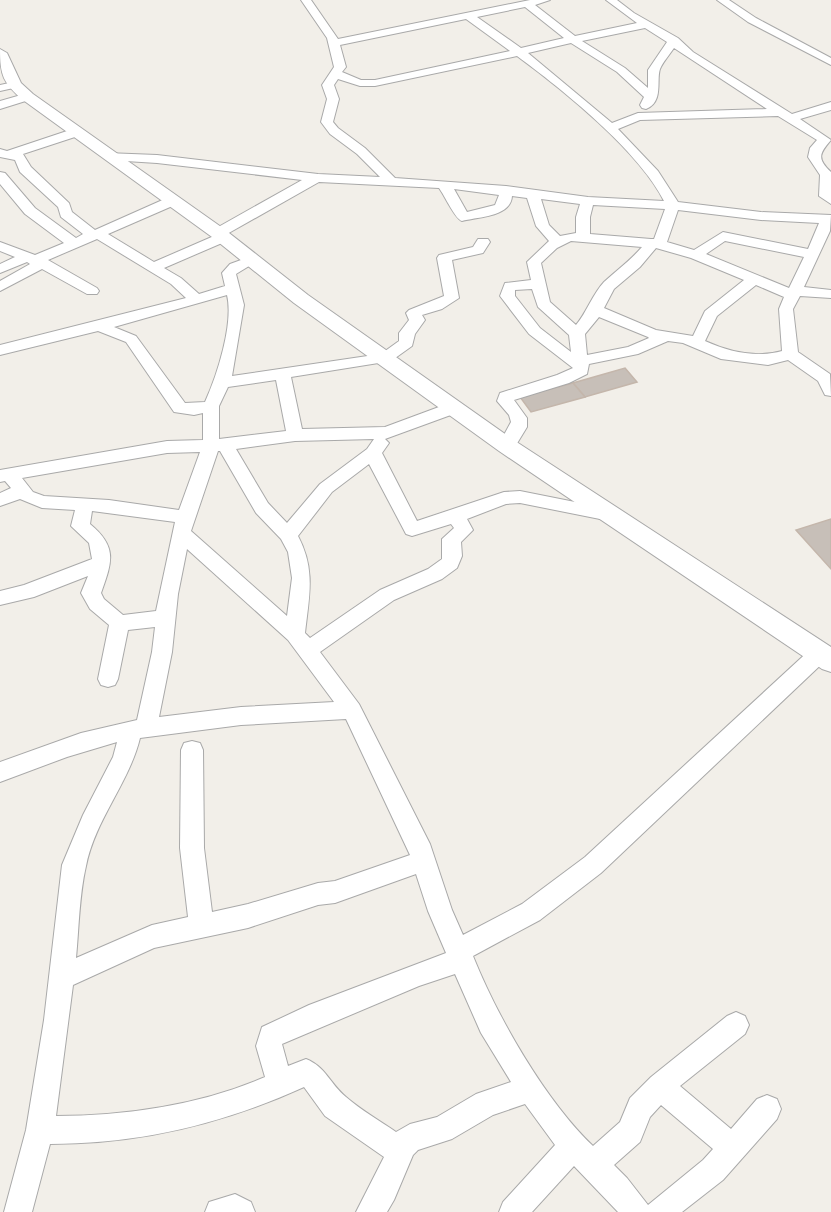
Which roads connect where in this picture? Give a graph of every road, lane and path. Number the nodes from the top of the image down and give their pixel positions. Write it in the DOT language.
graph roads {
  1 [pos="306,0"];
  2 [pos="545,0"];
  3 [pos="611,0"];
  4 [pos="722,0"];
  5 [pos="527,4"];
  6 [pos="468,16"];
  7 [pos="647,24"];
  8 [pos="572,38"];
  9 [pos="674,40"];
  10 [pos="336,43"];
  11 [pos="522,52"];
  12 [pos="1,59"];
  13 [pos="831,62"];
  14 [pos="336,74"];
  15 [pos="14,90"];
  16 [pos="650,95"];
  17 [pos="0,105"];
  18 [pos="831,106"];
  19 [pos="784,115"];
  20 [pos="638,117"];
  21 [pos="612,127"];
  22 [pos="76,132"];
  23 [pos="828,142"];
  24 [pos="3,154"];
  25 [pos="110,156"];
  26 [pos="0,176"];
  27 [pos="318,178"];
  28 [pos="390,180"];
  29 [pos="443,184"];
  30 [pos="506,190"];
  31 [pos="531,193"];
  32 [pos="831,200"];
  33 [pos="172,201"];
  34 [pos="588,201"];
  35 [pos="673,205"];
  36 [pos="829,219"];
  37 [pos="96,235"];
  38 [pos="221,235"];
  39 [pos="583,238"];
  40 [pos="483,242"];
  41 [pos="558,242"];
  42 [pos="74,243"];
  43 [pos="656,243"];
  44 [pos="1,246"];
  45 [pos="812,254"];
  46 [pos="696,255"];
  47 [pos="252,260"];
  48 [pos="34,261"];
  49 [pos="154,267"];
  50 [pos="0,269"];
  51 [pos="754,280"];
  52 [pos="537,284"];
  53 [pos="0,287"];
  54 [pos="232,289"];
  55 [pos="92,291"];
  56 [pos="793,293"];
  57 [pos="828,297"];
  58 [pos="196,299"];
  59 [pos="596,310"];
  60 [pos="97,325"];
  61 [pos="577,334"];
  62 [pos="664,337"];
  63 [pos="698,343"];
  64 [pos="0,350"];
  65 [pos="790,354"];
  66 [pos="385,358"];
  67 [pos="582,364"];
  68 [pos="282,373"];
  69 [pos="827,380"];
  70 [pos="222,383"];
  71 [pos="211,406"];
  72 [pos="453,408"];
  73 [pos="387,433"];
  74 [pos="295,435"];
  75 [pos="218,445"];
  76 [pos="507,446"];
  77 [pos="373,453"];
  78 [pos="5,476"];
  79 [pos="22,491"];
  80 [pos="0,500"];
  81 [pos="85,504"];
  82 [pos="610,515"];
  83 [pos="456,516"];
  84 [pos="184,526"];
  85 [pos="288,536"];
  86 [pos="102,563"];
  87 [pos="0,598"];
  88 [pos="164,618"];
  89 [pos="119,623"];
  90 [pos="301,642"];
  91 [pos="825,657"];
  92 [pos="108,679"];
  93 [pos="352,710"];
  94 [pos="139,730"];
  95 [pos="192,750"];
  96 [pos="0,772"];
  97 [pos="424,861"];
  98 [pos="201,925"];
  99 [pos="460,956"];
  100 [pos="61,978"];
  101 [pos="736,1025"];
  102 [pos="280,1083"];
  103 [pos="660,1086"];
  104 [pos="530,1089"];
  105 [pos="767,1109"];
  106 [pos="40,1130"];
  107 [pos="573,1146"];
  108 [pos="732,1148"];
  109 [pos="400,1151"];
  110 [pos="592,1166"];
  111 [pos="18,1212"];
  112 [pos="219,1212"];
  113 [pos="241,1212"];
  114 [pos="370,1212"];
  115 [pos="513,1212"];
  116 [pos="636,1212"];
  117 [pos="659,1212"];
  1 -- 10 [label="street"];
  2 -- 5 [label="street"];
  3 -- 7 [label="street"];
  4 -- 13 [label="street"];
  5 -- 6 [label="street"];
  5 -- 8 [label="street"];
  6 -- 10 [label="street"];
  6 -- 11 [label="street"];
  7 -- 8 [label="street"];
  7 -- 9 [label="street"];
  8 -- 11 [label="street"];
  8 -- 16 [label="street"];
  9 -- 16 [label="street"];
  9 -- 19 [label="street"];
  10 -- 14 [label="street"];
  11 -- 14 [label="street"];
  11 -- 21 [label="street"];
  12 -- 15 [label="street"];
  14 -- 28 [label="street"];
  15 -- 17 [label="street"];
  15 -- 22 [label="street"];
  16 -- 20 [label="street"];
  18 -- 19 [label="street"];
  19 -- 20 [label="street"];
  19 -- 23 [label="street"];
  20 -- 21 [label="street"];
  21 -- 35 [label="street"];
  22 -- 24 [label="street"];
  22 -- 25 [label="street"];
  23 -- 32 [label="street"];
  24 -- 37 [label="street"];
  25 -- 27 [label="street"];
  25 -- 33 [label="street"];
  26 -- 42 [label="street"];
  27 -- 28 [label="street"];
  27 -- 38 [label="street"];
  28 -- 29 [label="street"];
  29 -- 30 [label="street"];
  29 -- 30 [label="street"];
  30 -- 31 [label="street"];
  31 -- 34 [label="street"];
  31 -- 41 [label="street"];
  33 -- 37 [label="street"];
  33 -- 38 [label="street"];
  34 -- 35 [label="street"];
  34 -- 39 [label="street"];
  35 -- 36 [label="street"];
  35 -- 43 [label="street"];
  36 -- 45 [label="street"];
  37 -- 42 [label="street"];
  37 -- 49 [label="street"];
  38 -- 47 [label="street"];
  38 -- 49 [label="street"];
  39 -- 41 [label="street"];
  39 -- 43 [label="street"];
  40 -- 66 [label="street"];
  41 -- 52 [label="street"];
  42 -- 48 [label="street"];
  43 -- 46 [label="street"];
  43 -- 59 [label="street"];
  44 -- 48 [label="street"];
  45 -- 46 [label="street"];
  45 -- 56 [label="street"];
  46 -- 51 [label="street"];
  47 -- 54 [label="street"];
  47 -- 66 [label="street"];
  48 -- 50 [label="street"];
  48 -- 53 [label="street"];
  48 -- 55 [label="street"];
  49 -- 58 [label="street"];
  51 -- 56 [label="street"];
  51 -- 63 [label="street"];
  52 -- 61 [label="street"];
  52 -- 67 [label="street"];
  54 -- 58 [label="street"];
  54 -- 70 [label="street"];
  56 -- 57 [label="street"];
  56 -- 65 [label="street"];
  58 -- 60 [label="street"];
  59 -- 61 [label="street"];
  59 -- 62 [label="street"];
  60 -- 64 [label="street"];
  60 -- 71 [label="street"];
  61 -- 67 [label="street"];
  62 -- 63 [label="street"];
  62 -- 67 [label="street"];
  63 -- 65 [label="street"];
  65 -- 69 [label="street"];
  66 -- 68 [label="street"];
  66 -- 72 [label="street"];
  67 -- 76 [label="street"];
  68 -- 70 [label="street"];
  68 -- 74 [label="street"];
  70 -- 71 [label="street"];
  71 -- 75 [label="street"];
  72 -- 73 [label="street"];
  72 -- 76 [label="street"];
  73 -- 74 [label="street"];
  73 -- 77 [label="street"];
  74 -- 75 [label="street"];
  75 -- 78 [label="street"];
  75 -- 84 [label="street"];
  75 -- 85 [label="street"];
  76 -- 82 [label="street"];
  77 -- 83 [label="street"];
  77 -- 85 [label="street"];
  78 -- 79 [label="street"];
  79 -- 80 [label="street"];
  79 -- 81 [label="street"];
  81 -- 84 [label="street"];
  81 -- 86 [label="street"];
  82 -- 83 [label="street"];
  82 -- 91 [label="street"];
  83 -- 90 [label="street"];
  84 -- 88 [label="street"];
  84 -- 90 [label="street"];
  85 -- 90 [label="street"];
  86 -- 87 [label="street"];
  86 -- 89 [label="street"];
  88 -- 89 [label="street"];
  88 -- 94 [label="street"];
  89 -- 92 [label="street"];
  90 -- 93 [label="street"];
  91 -- 99 [label="street"];
  93 -- 94 [label="street"];
  93 -- 97 [label="street"];
  94 -- 96 [label="street"];
  94 -- 100 [label="street"];
  95 -- 98 [label="street"];
  97 -- 98 [label="street"];
  97 -- 99 [label="street"];
  98 -- 100 [label="street"];
  99 -- 102 [label="street"];
  99 -- 104 [label="street"];
  100 -- 106 [label="street"];
  101 -- 103 [label="street"];
  102 -- 106 [label="street"];
  102 -- 109 [label="street"];
  103 -- 108 [label="street"];
  103 -- 110 [label="street"];
  104 -- 107 [label="street"];
  104 -- 109 [label="street"];
  105 -- 108 [label="street"];
  106 -- 111 [label="street"];
  107 -- 110 [label="street"];
  107 -- 115 [label="street"];
  108 -- 117 [label="street"];
  109 -- 114 [label="street"];
  110 -- 116 [label="street"];
  112 -- 113 [label="street"];
}
